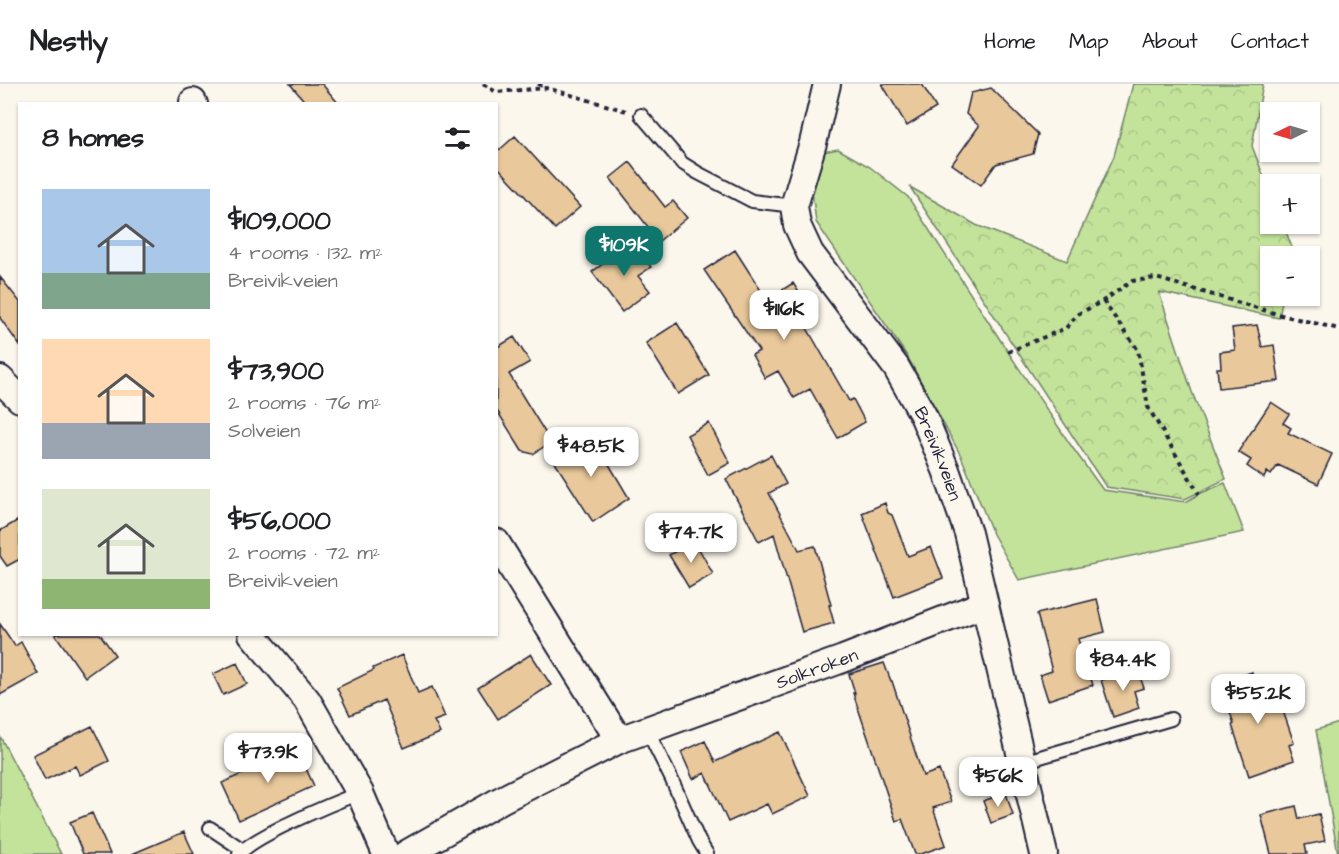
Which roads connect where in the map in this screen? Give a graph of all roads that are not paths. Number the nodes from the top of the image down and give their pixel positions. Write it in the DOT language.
graph roads {
  1 [pos="827,84"];
  2 [pos="641,115"];
  3 [pos="794,206"];
  4 [pos="0,379"];
  5 [pos="18,397"];
  6 [pos="498,545"];
  7 [pos="984,604"];
  8 [pos="254,636"];
  9 [pos="1171,719"];
  10 [pos="647,730"];
  11 [pos="619,740"];
  12 [pos="1023,762"];
  13 [pos="360,793"];
  14 [pos="210,828"];
  15 [pos="241,852"];
  16 [pos="386,854"];
  17 [pos="406,854"];
  18 [pos="707,854"];
  19 [pos="1044,854"];
  1 -- 3 [label="street"];
  2 -- 3 [label="lane"];
  3 -- 7 [label="street, Breivikveien"];
  4 -- 5 [label="street"];
  6 -- 11 [label="street"];
  7 -- 10 [label="street, Solkroken"];
  7 -- 12 [label="street, Breivikveien"];
  8 -- 13 [label="street"];
  9 -- 12 [label="lane"];
  10 -- 11 [label="street, Solkroken"];
  10 -- 18 [label="lane"];
  11 -- 17 [label="street, Solkroken"];
  12 -- 19 [label="street, Breivikveien"];
  13 -- 15 [label="lane"];
  13 -- 16 [label="street"];
  14 -- 15 [label="lane"];
}
